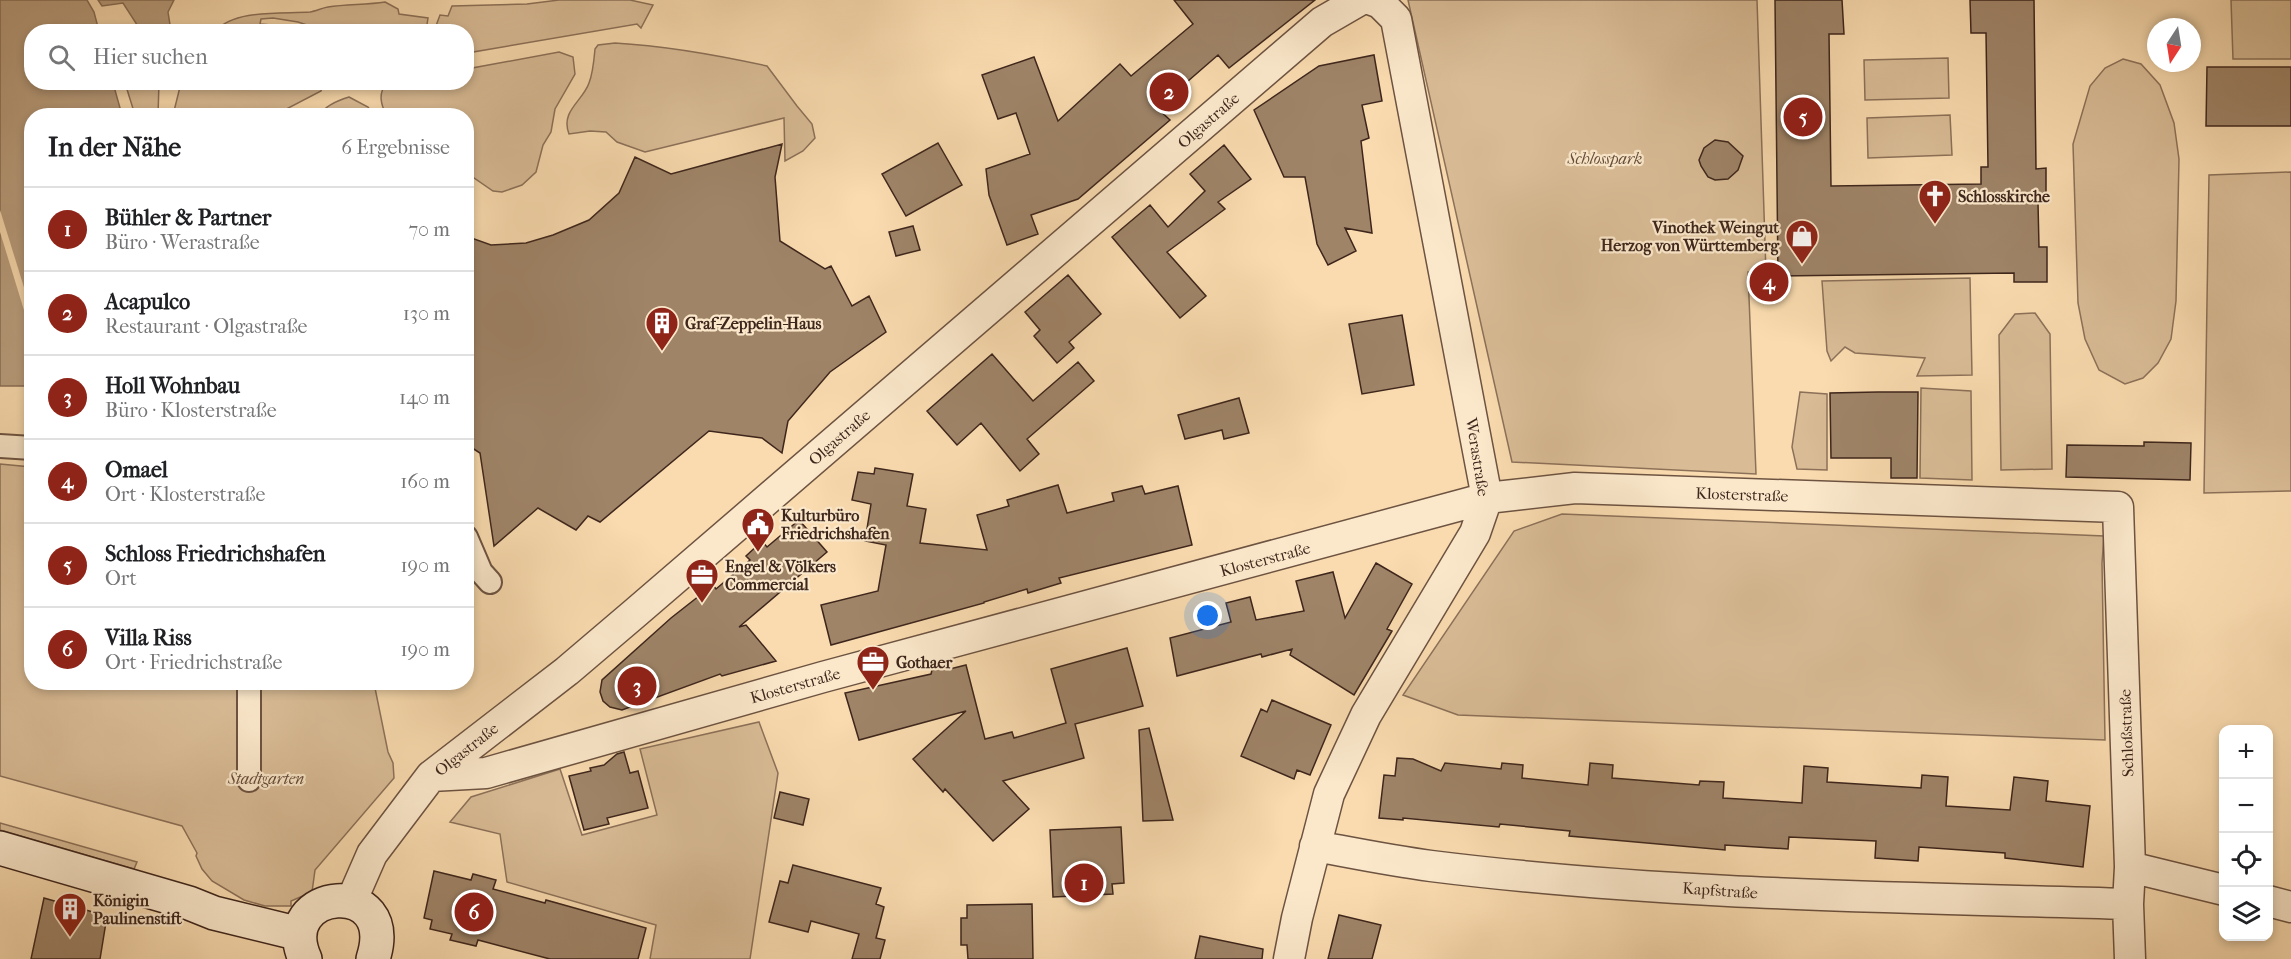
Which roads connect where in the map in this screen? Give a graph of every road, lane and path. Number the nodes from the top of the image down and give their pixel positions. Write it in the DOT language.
graph roads {
  1 [pos="1359,0"];
  2 [pos="1372,0"];
  3 [pos="0,446"];
  4 [pos="24,448"];
  5 [pos="1487,498"];
  6 [pos="2118,507"];
  7 [pos="474,556"];
  8 [pos="490,582"];
  9 [pos="249,690"];
  10 [pos="431,776"];
  11 [pos="249,780"];
  12 [pos="1315,846"];
  13 [pos="0,848"];
  14 [pos="2130,867"];
  15 [pos="2219,889"];
  16 [pos="351,902"];
  17 [pos="2273,902"];
  18 [pos="2128,904"];
  19 [pos="2291,907"];
  20 [pos="303,946"];
  21 [pos="374,959"];
  22 [pos="1289,959"];
  23 [pos="2130,959"];
  1 -- 10 [label="street, Olgastraße"];
  2 -- 5 [label="street, Werastraße"];
  3 -- 4 [label="street"];
  5 -- 6 [label="street, Klosterstraße"];
  5 -- 10 [label="street, Klosterstraße"];
  5 -- 12 [label="street, Werastraße"];
  6 -- 14 [label="street, Schloßstraße"];
  7 -- 8 [label="street"];
  9 -- 11 [label="street"];
  10 -- 16 [label="street, Olgastraße"];
  12 -- 18 [label="street, Kapfstraße"];
  12 -- 22 [label="street, Werastraße"];
  13 -- 20 [label="main road"];
  14 -- 15 [label="street"];
  14 -- 18 [label="street, Schloßstraße"];
  16 -- 20 [label="main road"];
  16 -- 21 [label="main road"];
  17 -- 19 [label="street"];
  18 -- 23 [label="street, Schloßstraße"];
}
